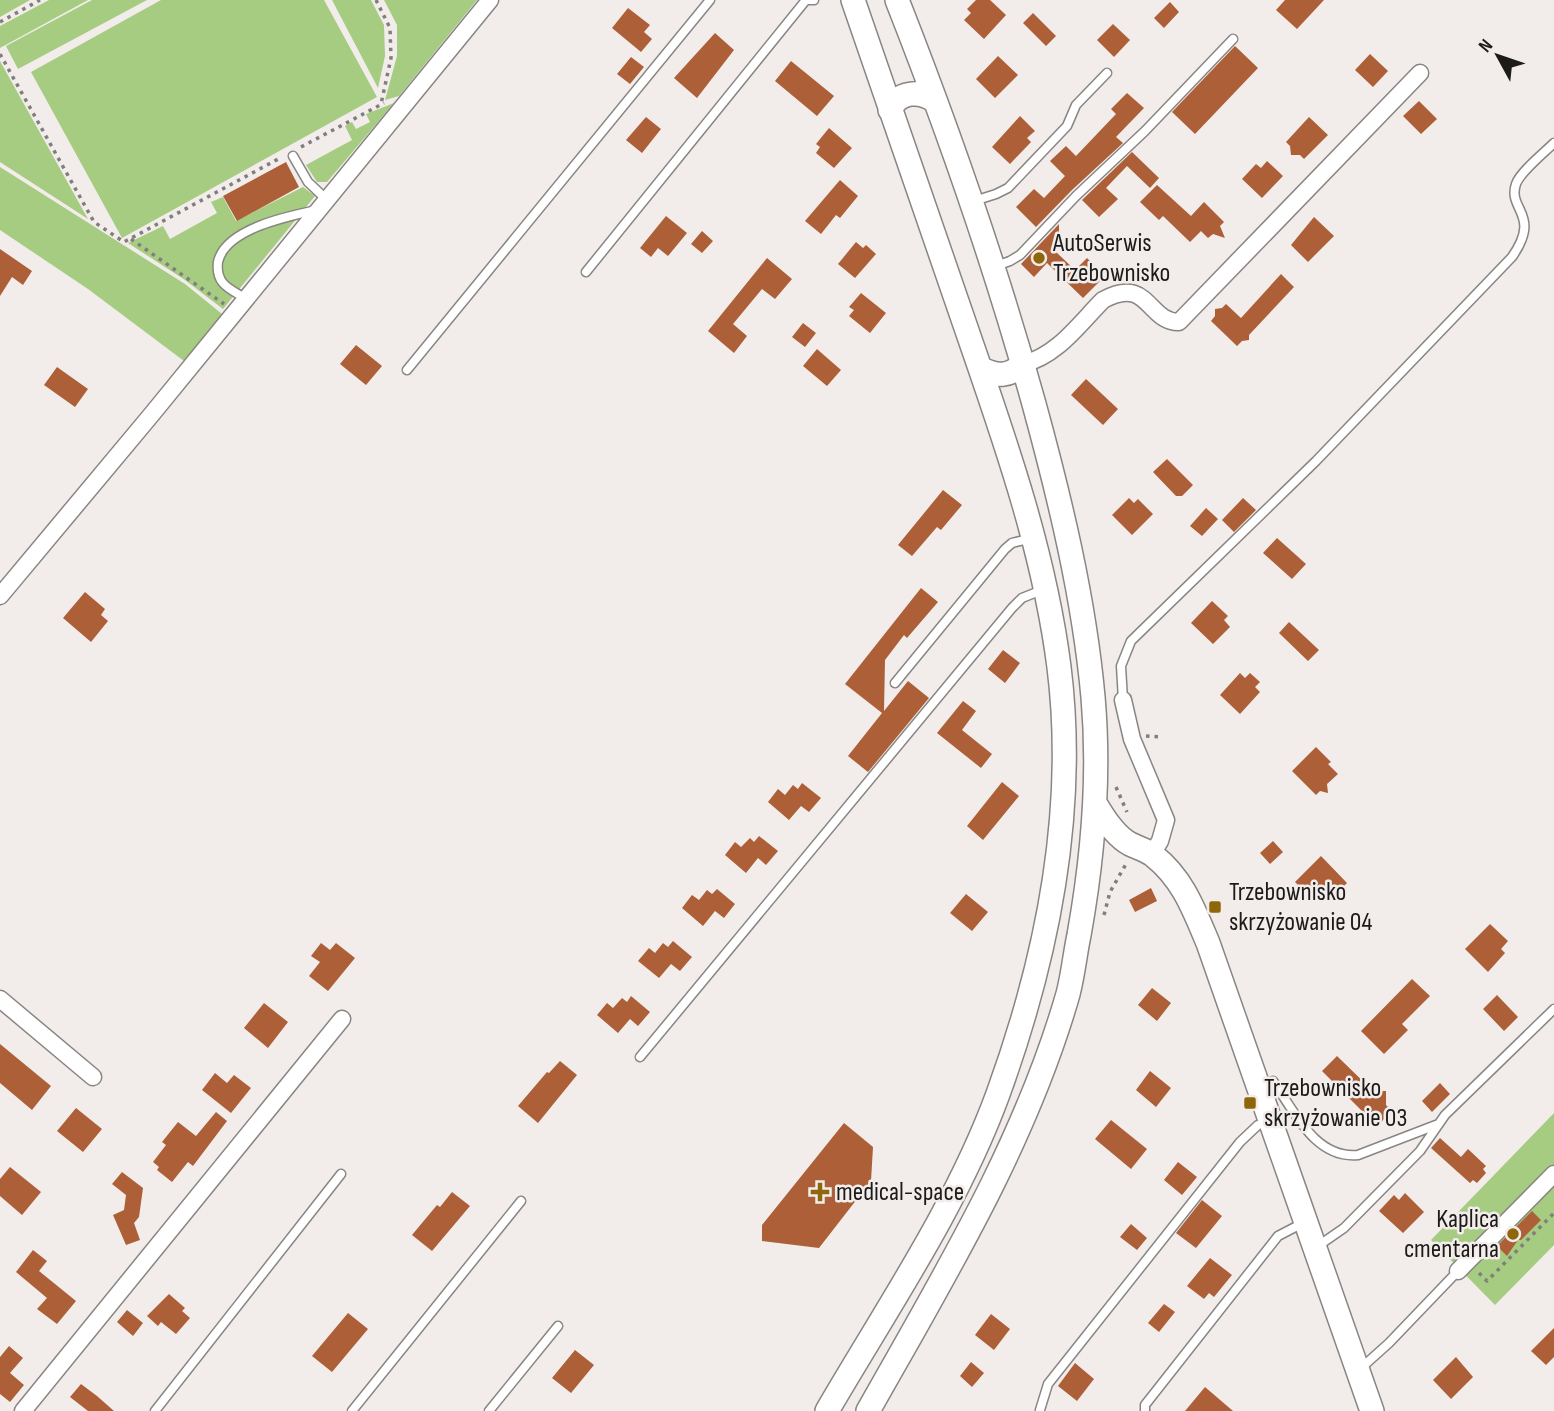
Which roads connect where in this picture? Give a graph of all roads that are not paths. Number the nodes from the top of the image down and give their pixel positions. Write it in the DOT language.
graph roads {
  1 [pos="490,0"];
  2 [pos="710,0"];
  3 [pos="814,0"];
  4 [pos="853,0"];
  5 [pos="897,0"];
  6 [pos="1233,39"];
  7 [pos="1107,73"];
  8 [pos="1420,73"];
  9 [pos="935,101"];
  10 [pos="890,110"];
  11 [pos="1554,143"];
  12 [pos="293,156"];
  13 [pos="971,202"];
  14 [pos="323,204"];
  15 [pos="993,267"];
  16 [pos="586,272"];
  17 [pos="246,299"];
  18 [pos="1023,364"];
  19 [pos="980,368"];
  20 [pos="407,370"];
  21 [pos="1033,537"];
  22 [pos="1044,589"];
  23 [pos="0,596"];
  24 [pos="895,683"];
  25 [pos="1123,700"];
  26 [pos="1095,803"];
  27 [pos="1061,819"];
  28 [pos="1129,843"];
  29 [pos="1092,845"];
  30 [pos="1152,854"];
  31 [pos="0,999"];
  32 [pos="1554,1009"];
  33 [pos="342,1019"];
  34 [pos="640,1056"];
  35 [pos="93,1077"];
  36 [pos="1257,1086"];
  37 [pos="1270,1121"];
  38 [pos="1436,1125"];
  39 [pos="341,1174"];
  40 [pos="1554,1174"];
  41 [pos="521,1201"];
  42 [pos="1306,1222"];
  43 [pos="1314,1248"];
  44 [pos="1463,1266"];
  45 [pos="558,1326"];
  46 [pos="1358,1371"];
  47 [pos="1040,1410"];
  48 [pos="23,1411"];
  49 [pos="155,1411"];
  50 [pos="352,1411"];
  51 [pos="489,1411"];
  52 [pos="827,1411"];
  53 [pos="868,1411"];
  54 [pos="1145,1411"];
  55 [pos="1372,1411"];
  1 -- 14 [label="street"];
  2 -- 20 [label="lane"];
  3 -- 16 [label="lane"];
  4 -- 10 [label="main road"];
  5 -- 9 [label="main road"];
  6 -- 15 [label="lane"];
  7 -- 13 [label="lane"];
  8 -- 18 [label="street"];
  9 -- 10 [label="main road"];
  9 -- 13 [label="main road"];
  10 -- 19 [label="main road"];
  11 -- 25 [label="lane"];
  12 -- 14 [label="lane"];
  13 -- 15 [label="main road"];
  14 -- 17 [label="street"];
  14 -- 17 [label="lane"];
  15 -- 18 [label="main road"];
  17 -- 23 [label="street"];
  18 -- 19 [label="main road"];
  18 -- 26 [label="main road"];
  19 -- 21 [label="main road"];
  21 -- 22 [label="main road"];
  21 -- 24 [label="lane"];
  22 -- 27 [label="main road"];
  22 -- 34 [label="lane"];
  25 -- 30 [label="street"];
  26 -- 28 [label="main road"];
  26 -- 29 [label="main road"];
  27 -- 29 [label="main road"];
  27 -- 52 [label="main road"];
  28 -- 29 [label="main road"];
  28 -- 30 [label="main road"];
  29 -- 53 [label="main road"];
  30 -- 36 [label="main road"];
  31 -- 35 [label="street"];
  32 -- 38 [label="lane"];
  33 -- 48 [label="street"];
  36 -- 37 [label="main road"];
  36 -- 38 [label="lane"];
  37 -- 42 [label="main road"];
  37 -- 47 [label="lane"];
  38 -- 43 [label="lane"];
  39 -- 49 [label="lane"];
  40 -- 44 [label="street"];
  41 -- 50 [label="lane"];
  42 -- 43 [label="main road"];
  42 -- 54 [label="lane"];
  43 -- 46 [label="main road"];
  44 -- 46 [label="lane"];
  45 -- 51 [label="lane"];
  46 -- 55 [label="main road"];
}
